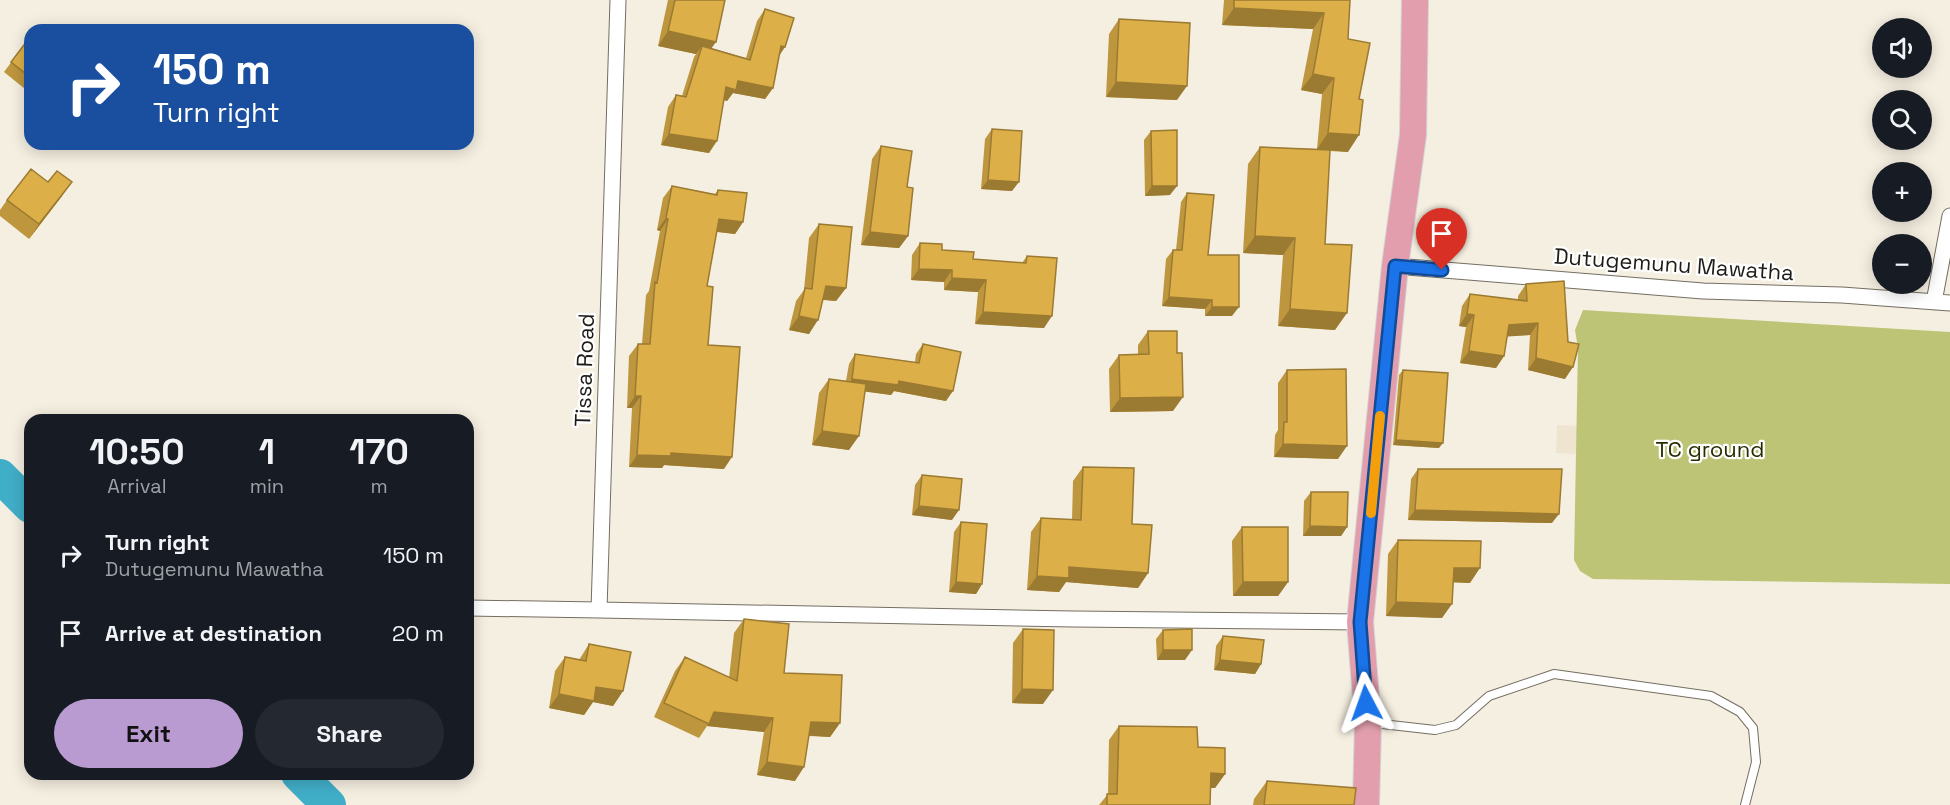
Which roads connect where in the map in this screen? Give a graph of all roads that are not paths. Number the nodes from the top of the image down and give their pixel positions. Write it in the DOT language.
graph roads {
  1 [pos="618,0"];
  2 [pos="1414,0"];
  3 [pos="1950,216"];
  4 [pos="1395,266"];
  5 [pos="1942,303"];
  6 [pos="474,608"];
  7 [pos="599,610"];
  8 [pos="1360,622"];
  9 [pos="1368,723"];
  10 [pos="1366,805"];
  11 [pos="1745,805"];
  1 -- 7 [label="street, Tissa Road"];
  2 -- 4 [label="highway"];
  3 -- 5 [label="street"];
  4 -- 5 [label="street, Dutugemunu Mawatha"];
  4 -- 8 [label="highway"];
  6 -- 7 [label="street"];
  7 -- 8 [label="street"];
  8 -- 9 [label="highway"];
  9 -- 10 [label="highway"];
  9 -- 11 [label="lane"];
}
